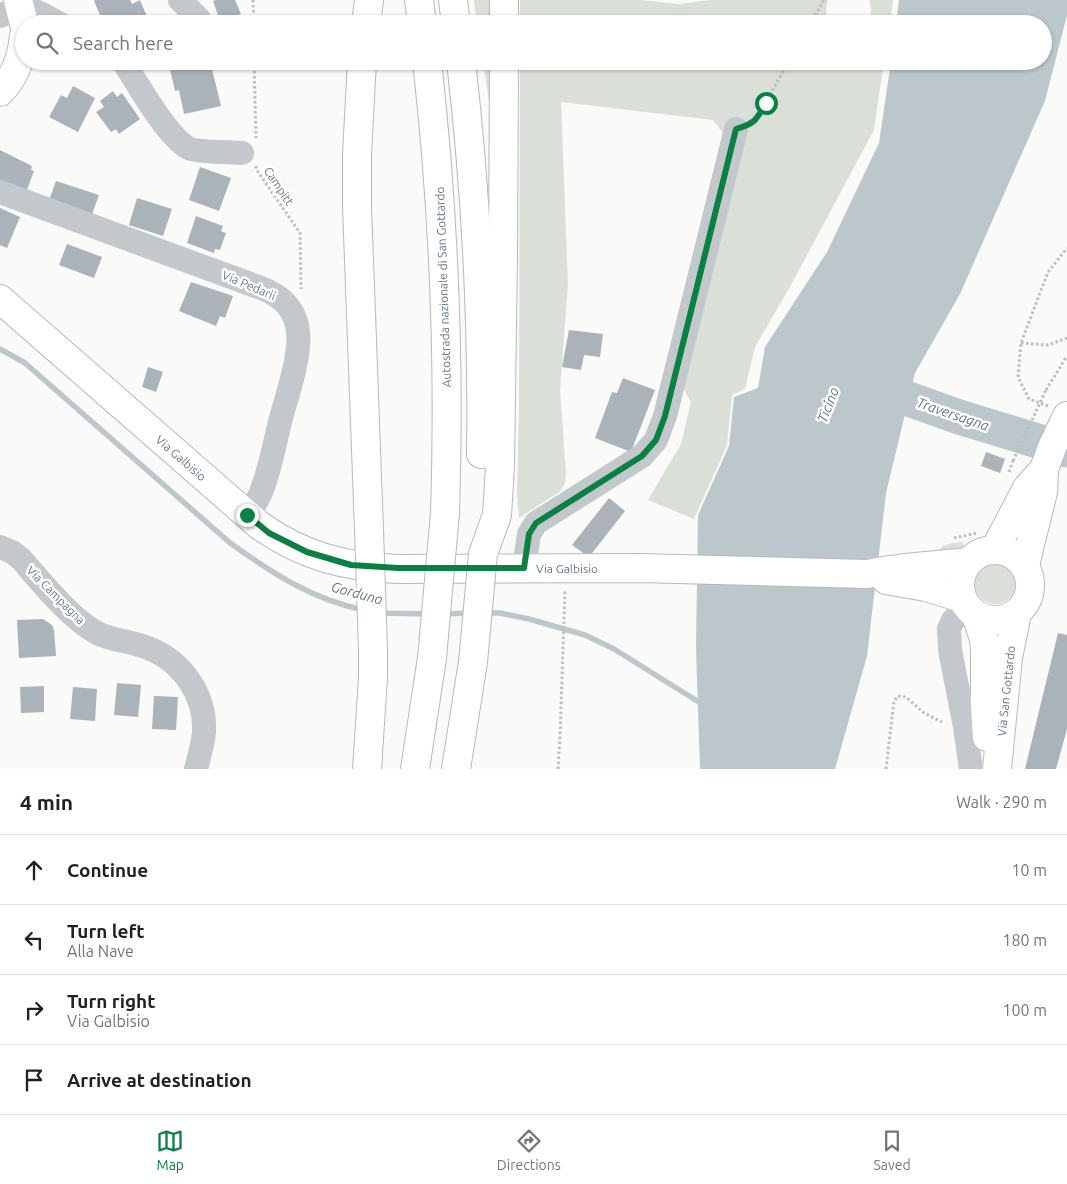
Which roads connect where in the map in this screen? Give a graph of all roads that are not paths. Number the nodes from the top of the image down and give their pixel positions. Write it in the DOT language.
graph roads {
  1 [pos="180,0"];
  2 [pos="369,0"];
  3 [pos="419,0"];
  4 [pos="453,0"];
  5 [pos="504,0"];
  6 [pos="16,12"];
  7 [pos="44,15"];
  8 [pos="195,15"];
  9 [pos="367,15"];
  10 [pos="421,15"];
  11 [pos="455,15"];
  12 [pos="504,15"];
  13 [pos="15,68"];
  14 [pos="128,70"];
  15 [pos="362,70"];
  16 [pos="428,70"];
  17 [pos="462,70"];
  18 [pos="504,70"];
  19 [pos="0,92"];
  20 [pos="736,129"];
  21 [pos="251,150"];
  22 [pos="0,192"];
  23 [pos="0,299"];
  24 [pos="1060,412"];
  25 [pos="1044,469"];
  26 [pos="247,515"];
  27 [pos="488,515"];
  28 [pos="989,540"];
  29 [pos="0,547"];
  30 [pos="968,562"];
  31 [pos="1025,565"];
  32 [pos="524,568"];
  33 [pos="927,577"];
  34 [pos="969,607"];
  35 [pos="1017,613"];
  36 [pos="196,769"];
  37 [pos="367,769"];
  38 [pos="415,769"];
  39 [pos="456,769"];
  40 [pos="971,769"];
  41 [pos="997,769"];
  1 -- 8 [label="street"];
  2 -- 9 [label="main road"];
  3 -- 10 [label="main road"];
  4 -- 11 [label="main road"];
  5 -- 12 [label="main road"];
  6 -- 7 [label="street"];
  13 -- 19 [label="main road"];
  14 -- 21 [label="street"];
  15 -- 37 [label="main road, bridge"];
  16 -- 38 [label="main road, Autostrada nazionale di San Gottardo, bridge"];
  17 -- 27 [label="main road"];
  18 -- 27 [label="main road"];
  20 -- 32 [label="street"];
  22 -- 26 [label="street, Via Pedarii"];
  23 -- 26 [label="main road, Via Galbisio"];
  24 -- 25 [label="main road"];
  25 -- 28 [label="main road"];
  25 -- 31 [label="main road"];
  26 -- 32 [label="main road, Via Galbisio"];
  27 -- 39 [label="main road, bridge"];
  28 -- 30 [label="main road"];
  28 -- 31 [label="main road"];
  29 -- 36 [label="street, Via Campagna"];
  30 -- 33 [label="main road, Via Galbisio"];
  30 -- 34 [label="main road"];
  31 -- 35 [label="main road"];
  32 -- 33 [label="main road, Via Galbisio"];
  33 -- 34 [label="main road, Via Galbisio"];
  34 -- 35 [label="main road"];
  34 -- 40 [label="street"];
  34 -- 41 [label="main road, Via San Gottardo"];
  35 -- 41 [label="main road, Via San Gottardo"];
}
